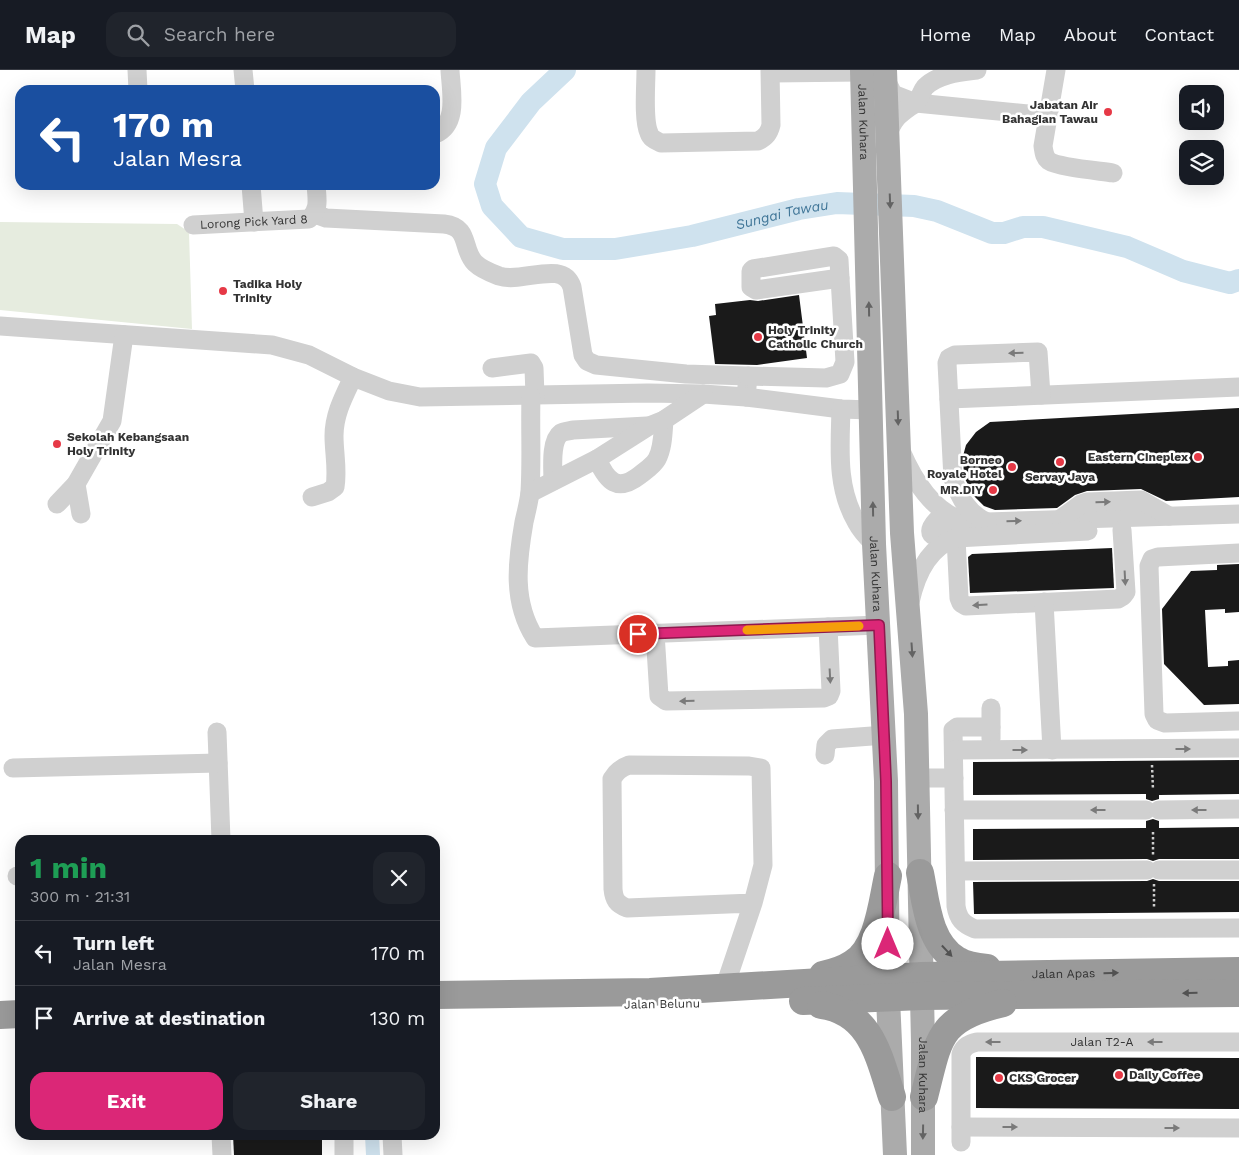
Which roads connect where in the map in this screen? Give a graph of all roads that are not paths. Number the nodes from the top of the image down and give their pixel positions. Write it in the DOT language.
graph roads {
  1 [pos="137,70"];
  2 [pos="243,70"];
  3 [pos="450,70"];
  4 [pos="646,70"];
  5 [pos="977,70"];
  6 [pos="1056,70"];
  7 [pos="770,72"];
  8 [pos="874,72"];
  9 [pos="138,85"];
  10 [pos="244,85"];
  11 [pos="916,103"];
  12 [pos="1048,116"];
  13 [pos="440,131"];
  14 [pos="887,136"];
  15 [pos="1113,173"];
  16 [pos="251,190"];
  17 [pos="316,190"];
  18 [pos="315,214"];
  19 [pos="254,222"];
  20 [pos="193,225"];
  21 [pos="840,278"];
  22 [pos="893,279"];
  23 [pos="0,326"];
  24 [pos="124,335"];
  25 [pos="492,368"];
  26 [pos="748,376"];
  27 [pos="353,377"];
  28 [pos="1239,387"];
  29 [pos="703,394"];
  30 [pos="1040,395"];
  31 [pos="533,396"];
  32 [pos="746,397"];
  33 [pos="949,399"];
  34 [pos="842,409"];
  35 [pos="871,410"];
  36 [pos="657,423"];
  37 [pos="899,445"];
  38 [pos="597,458"];
  39 [pos="553,481"];
  40 [pos="76,484"];
  41 [pos="530,493"];
  42 [pos="312,497"];
  43 [pos="57,504"];
  44 [pos="81,514"];
  45 [pos="1239,514"];
  46 [pos="987,522"];
  47 [pos="1239,524"];
  48 [pos="959,530"];
  49 [pos="1122,530"];
  50 [pos="874,544"];
  51 [pos="1239,553"];
  52 [pos="1044,602"];
  53 [pos="908,608"];
  54 [pos="879,625"];
  55 [pos="828,627"];
  56 [pos="655,633"];
  57 [pos="991,708"];
  58 [pos="1239,721"];
  59 [pos="991,727"];
  60 [pos="217,732"];
  61 [pos="885,735"];
  62 [pos="1239,748"];
  63 [pos="954,750"];
  64 [pos="992,750"];
  65 [pos="1052,750"];
  66 [pos="826,755"];
  67 [pos="218,763"];
  68 [pos="12,768"];
  69 [pos="918,778"];
  70 [pos="954,778"];
  71 [pos="954,810"];
  72 [pos="1239,810"];
  73 [pos="221,835"];
  74 [pos="1239,870"];
  75 [pos="956,871"];
  76 [pos="920,873"];
  77 [pos="888,876"];
  78 [pos="753,903"];
  79 [pos="1239,928"];
  80 [pos="1239,971"];
  81 [pos="1041,984"];
  82 [pos="922,986"];
  83 [pos="724,988"];
  84 [pos="888,988"];
  85 [pos="793,993"];
  86 [pos="1239,993"];
  87 [pos="440,995"];
  88 [pos="0,1000"];
  89 [pos="15,1000"];
  90 [pos="440,1008"];
  91 [pos="15,1014"];
  92 [pos="0,1015"];
  93 [pos="1239,1042"];
  94 [pos="892,1097"];
  95 [pos="924,1098"];
  96 [pos="1239,1128"];
  97 [pos="221,1140"];
  98 [pos="344,1140"];
  99 [pos="392,1140"];
  100 [pos="222,1155"];
  101 [pos="344,1155"];
  102 [pos="392,1155"];
  103 [pos="895,1155"];
  104 [pos="923,1155"];
  1 -- 9 [label="street"];
  2 -- 10 [label="street"];
  3 -- 13 [label="street"];
  4 -- 7 [label="street"];
  5 -- 11 [label="street"];
  6 -- 12 [label="street"];
  7 -- 8 [label="street"];
  8 -- 11 [label="street"];
  8 -- 14 [label="main road, Jalan Kuhara"];
  35 -- 8 [label="main road, Jalan Kuhara, one-way"];
  11 -- 12 [label="street"];
  11 -- 14 [label="street"];
  12 -- 15 [label="street"];
  14 -- 22 [label="main road, Jalan Kuhara, one-way"];
  16 -- 19 [label="street"];
  17 -- 18 [label="street, Lorong Pick Yard 8"];
  18 -- 19 [label="street, Lorong Pick Yard 8"];
  18 -- 26 [label="street"];
  19 -- 20 [label="street, Lorong Pick Yard 8"];
  21 -- 26 [label="street"];
  22 -- 35 [label="main road"];
  22 -- 37 [label="main road, Jalan Kuhara, one-way"];
  23 -- 24 [label="street"];
  24 -- 27 [label="street"];
  24 -- 40 [label="street"];
  25 -- 31 [label="street"];
  26 -- 32 [label="street"];
  27 -- 31 [label="street"];
  27 -- 42 [label="street"];
  28 -- 30 [label="street"];
  29 -- 31 [label="street"];
  29 -- 32 [label="street"];
  29 -- 36 [label="street"];
  30 -- 33 [label="street"];
  30 -- 33 [label="street, one-way"];
  31 -- 41 [label="street"];
  32 -- 34 [label="street"];
  33 -- 46 [label="street"];
  34 -- 35 [label="street"];
  34 -- 50 [label="street"];
  50 -- 35 [label="main road, Jalan Kuhara, one-way"];
  36 -- 38 [label="street"];
  36 -- 38 [label="street"];
  36 -- 39 [label="street"];
  37 -- 48 [label="street"];
  37 -- 53 [label="main road, Jalan Kuhara"];
  38 -- 39 [label="street"];
  39 -- 41 [label="street"];
  40 -- 43 [label="street"];
  40 -- 44 [label="street"];
  41 -- 56 [label="street"];
  46 -- 45 [label="street, one-way"];
  46 -- 48 [label="street"];
  47 -- 49 [label="street"];
  48 -- 49 [label="street"];
  52 -- 48 [label="street, one-way"];
  48 -- 53 [label="street"];
  49 -- 52 [label="street, one-way"];
  50 -- 54 [label="main road, Jalan Kuhara"];
  51 -- 58 [label="street"];
  52 -- 65 [label="street"];
  53 -- 69 [label="main road, Jalan Kuhara, one-way"];
  54 -- 55 [label="street"];
  54 -- 61 [label="main road, Jalan Kuhara"];
  55 -- 56 [label="street"];
  55 -- 56 [label="street, one-way"];
  57 -- 59 [label="street"];
  59 -- 63 [label="street"];
  59 -- 64 [label="street"];
  60 -- 67 [label="street"];
  61 -- 66 [label="street"];
  61 -- 77 [label="main road, Jalan Kuhara"];
  65 -- 62 [label="street, one-way"];
  63 -- 64 [label="street"];
  63 -- 70 [label="street"];
  64 -- 65 [label="street, one-way"];
  67 -- 68 [label="street"];
  67 -- 73 [label="street"];
  69 -- 70 [label="street"];
  69 -- 76 [label="main road, Jalan Kuhara, one-way"];
  70 -- 71 [label="street"];
  72 -- 71 [label="street, one-way"];
  71 -- 75 [label="street"];
  74 -- 75 [label="street"];
  75 -- 79 [label="street"];
  76 -- 81 [label="highway, one-way"];
  76 -- 82 [label="main road, Jalan Kuhara"];
  77 -- 84 [label="main road, Jalan Kuhara"];
  77 -- 85 [label="highway"];
  78 -- 78 [label="street"];
  78 -- 83 [label="street"];
  81 -- 80 [label="highway, Jalan Apas, one-way"];
  81 -- 82 [label="highway, Jalan Apas"];
  86 -- 81 [label="highway, Jalan Apas, one-way"];
  81 -- 95 [label="highway"];
  82 -- 84 [label="highway, Jalan Apas"];
  82 -- 95 [label="main road, Jalan Kuhara"];
  83 -- 85 [label="highway, Jalan Belunu"];
  83 -- 87 [label="highway, Jalan Belunu"];
  84 -- 85 [label="highway, Jalan Belunu"];
  84 -- 94 [label="main road, Jalan Kuhara"];
  85 -- 90 [label="highway, Jalan Belunu"];
  85 -- 94 [label="highway"];
  88 -- 89 [label="highway"];
  91 -- 92 [label="highway"];
  93 -- 96 [label="street, Jalan T2-A, one-way"];
  94 -- 103 [label="main road, Jalan Kuhara"];
  95 -- 104 [label="main road, Jalan Kuhara, one-way"];
  97 -- 100 [label="street"];
  98 -- 101 [label="street"];
  99 -- 102 [label="street"];
}
